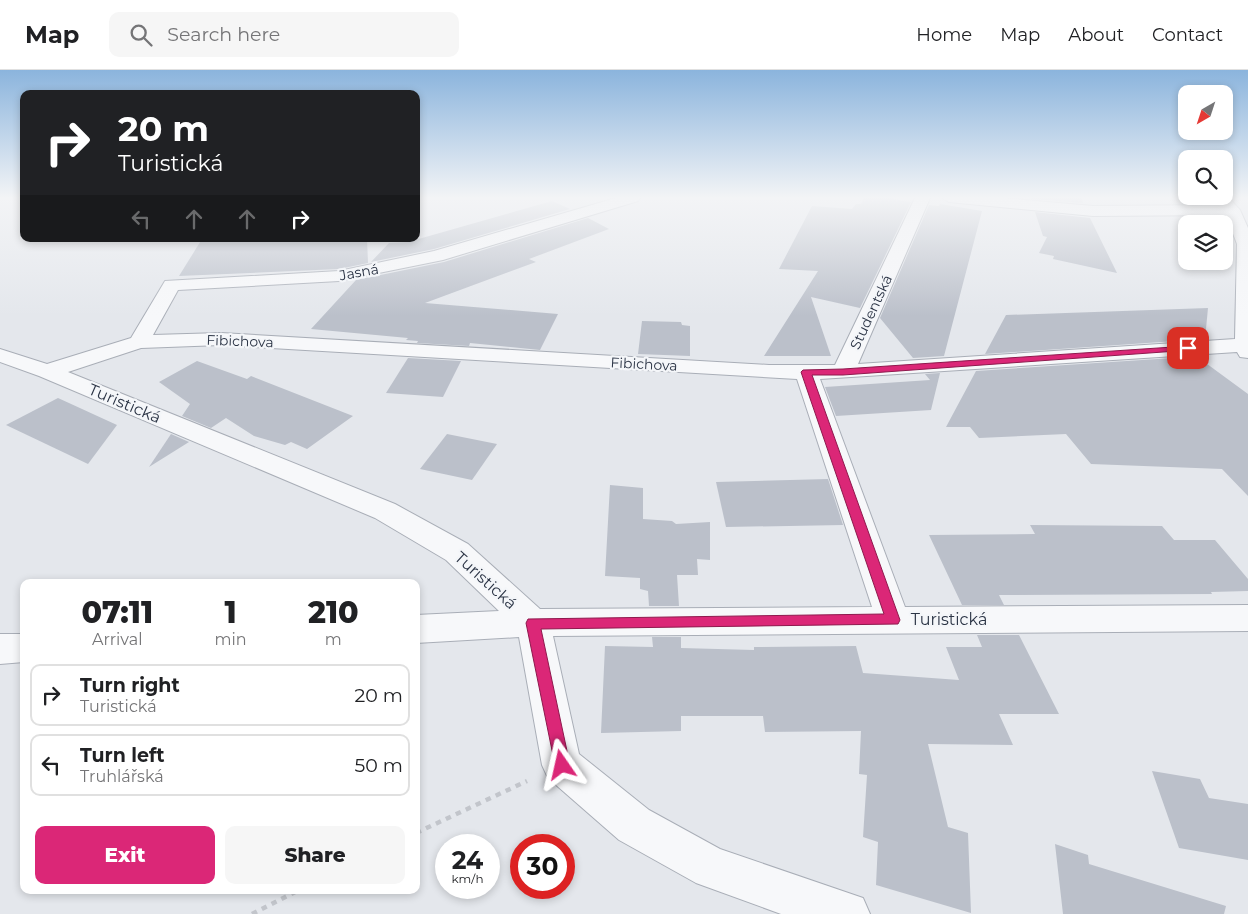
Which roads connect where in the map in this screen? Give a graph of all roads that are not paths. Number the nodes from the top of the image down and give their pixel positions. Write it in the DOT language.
graph roads {
  1 [pos="500,237"];
  2 [pos="905,237"];
  3 [pos="1243,237"];
  4 [pos="1247,278"];
  5 [pos="139,342"];
  6 [pos="1246,348"];
  7 [pos="0,355"];
  8 [pos="47,371"];
  9 [pos="806,372"];
  10 [pos="843,372"];
  11 [pos="1248,618"];
  12 [pos="893,620"];
  13 [pos="533,623"];
  14 [pos="420,629"];
  15 [pos="20,648"];
  16 [pos="0,649"];
  17 [pos="847,914"];
  1 -- 5 [label="street, Jasná"];
  2 -- 10 [label="street, Studentská"];
  3 -- 4 [label="street"];
  4 -- 6 [label="street"];
  5 -- 8 [label="street, Fibichova"];
  5 -- 9 [label="street, Fibichova"];
  6 -- 10 [label="street, Fibichova"];
  7 -- 8 [label="street, Turistická"];
  8 -- 13 [label="street, Turistická"];
  9 -- 10 [label="street, Fibichova"];
  9 -- 12 [label="street"];
  11 -- 12 [label="street, Turistická"];
  12 -- 13 [label="street, Turistická"];
  13 -- 14 [label="street"];
  13 -- 17 [label="street"];
  15 -- 16 [label="street"];
}
